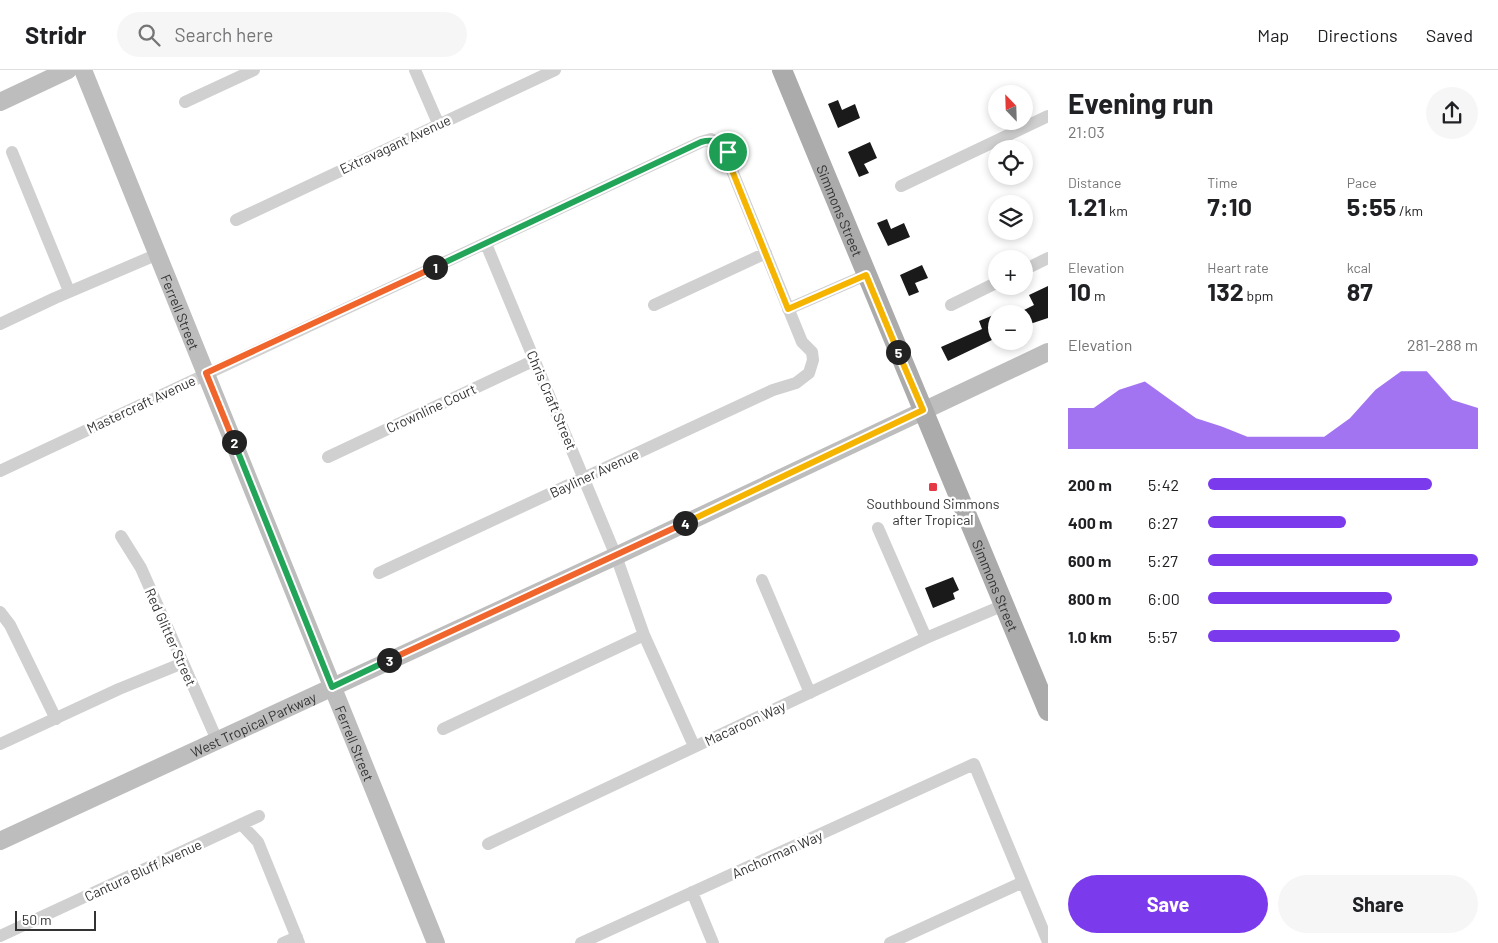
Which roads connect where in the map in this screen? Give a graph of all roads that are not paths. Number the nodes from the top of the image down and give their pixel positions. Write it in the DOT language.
graph roads {
  1 [pos="68,70"];
  2 [pos="83,70"];
  3 [pos="254,70"];
  4 [pos="415,70"];
  5 [pos="554,70"];
  6 [pos="782,70"];
  7 [pos="0,102"];
  8 [pos="185,102"];
  9 [pos="1048,116"];
  10 [pos="438,123"];
  11 [pos="12,152"];
  12 [pos="901,186"];
  13 [pos="236,220"];
  14 [pos="486,244"];
  15 [pos="766,253"];
  16 [pos="158,254"];
  17 [pos="1048,258"];
  18 [pos="1033,266"];
  19 [pos="866,275"];
  20 [pos="988,287"];
  21 [pos="69,291"];
  22 [pos="654,305"];
  23 [pos="951,305"];
  24 [pos="788,309"];
  25 [pos="0,324"];
  26 [pos="1048,352"];
  27 [pos="535,360"];
  28 [pos="206,373"];
  29 [pos="923,410"];
  30 [pos="328,457"];
  31 [pos="0,471"];
  32 [pos="584,478"];
  33 [pos="878,528"];
  34 [pos="121,536"];
  35 [pos="616,556"];
  36 [pos="379,573"];
  37 [pos="762,580"];
  38 [pos="1004,605"];
  39 [pos="0,612"];
  40 [pos="644,635"];
  41 [pos="926,638"];
  42 [pos="183,663"];
  43 [pos="332,687"];
  44 [pos="810,693"];
  45 [pos="1048,711"];
  46 [pos="56,719"];
  47 [pos="443,729"];
  48 [pos="217,740"];
  49 [pos="0,744"];
  50 [pos="694,746"];
  51 [pos="259,816"];
  52 [pos="241,824"];
  53 [pos="0,841"];
  54 [pos="488,844"];
  55 [pos="1023,882"];
  56 [pos="692,892"];
  57 [pos="0,936"];
  58 [pos="1047,936"];
  59 [pos="298,940"];
  60 [pos="283,943"];
  61 [pos="436,943"];
  62 [pos="581,943"];
  63 [pos="713,943"];
  64 [pos="890,943"];
  1 -- 7 [label="main road"];
  2 -- 16 [label="main road, Ferrell Street"];
  3 -- 8 [label="street"];
  4 -- 10 [label="street"];
  5 -- 10 [label="street, Extravagant Avenue"];
  6 -- 19 [label="main road, Simmons Street"];
  9 -- 12 [label="street"];
  10 -- 13 [label="street, Extravagant Avenue"];
  11 -- 21 [label="street"];
  14 -- 15 [label="street, Mastercraft Avenue"];
  14 -- 27 [label="street, Chris Craft Street"];
  14 -- 28 [label="street, Mastercraft Avenue"];
  15 -- 22 [label="street"];
  15 -- 24 [label="street"];
  16 -- 21 [label="street"];
  16 -- 28 [label="main road, Ferrell Street"];
  17 -- 18 [label="street"];
  19 -- 24 [label="street"];
  19 -- 29 [label="main road, Simmons Street"];
  20 -- 23 [label="street"];
  21 -- 25 [label="street"];
  24 -- 32 [label="street, Bayliner Avenue"];
  26 -- 29 [label="main road, West Tropical Parkway"];
  27 -- 30 [label="street, Crownline Court"];
  27 -- 32 [label="street, Chris Craft Street"];
  28 -- 31 [label="street, Mastercraft Avenue"];
  28 -- 43 [label="main road, Ferrell Street"];
  29 -- 35 [label="main road, West Tropical Parkway"];
  29 -- 38 [label="main road, Simmons Street"];
  32 -- 35 [label="street, Chris Craft Street"];
  32 -- 36 [label="street, Bayliner Avenue"];
  33 -- 41 [label="street"];
  34 -- 42 [label="street, Red Glitter Street"];
  35 -- 40 [label="street, Chris Craft Street"];
  35 -- 43 [label="main road, West Tropical Parkway"];
  37 -- 44 [label="street"];
  38 -- 41 [label="street, Macaroon Way"];
  38 -- 45 [label="main road, Simmons Street"];
  39 -- 46 [label="street"];
  40 -- 47 [label="street"];
  40 -- 50 [label="street, Chris Craft Street"];
  41 -- 44 [label="street, Macaroon Way"];
  42 -- 46 [label="street"];
  42 -- 48 [label="street, Red Glitter Street"];
  43 -- 48 [label="main road, West Tropical Parkway"];
  43 -- 61 [label="main road, Ferrell Street"];
  44 -- 50 [label="street, Macaroon Way"];
  46 -- 49 [label="street"];
  48 -- 53 [label="main road, West Tropical Parkway"];
  50 -- 54 [label="street, Macaroon Way"];
  51 -- 52 [label="street, Cantura Bluff Avenue"];
  52 -- 57 [label="street, Cantura Bluff Avenue"];
  52 -- 59 [label="street"];
  55 -- 56 [label="street, Anchorman Way"];
  55 -- 58 [label="street"];
  55 -- 64 [label="street"];
  56 -- 62 [label="street, Anchorman Way"];
  56 -- 63 [label="street"];
  59 -- 60 [label="street"];
}
